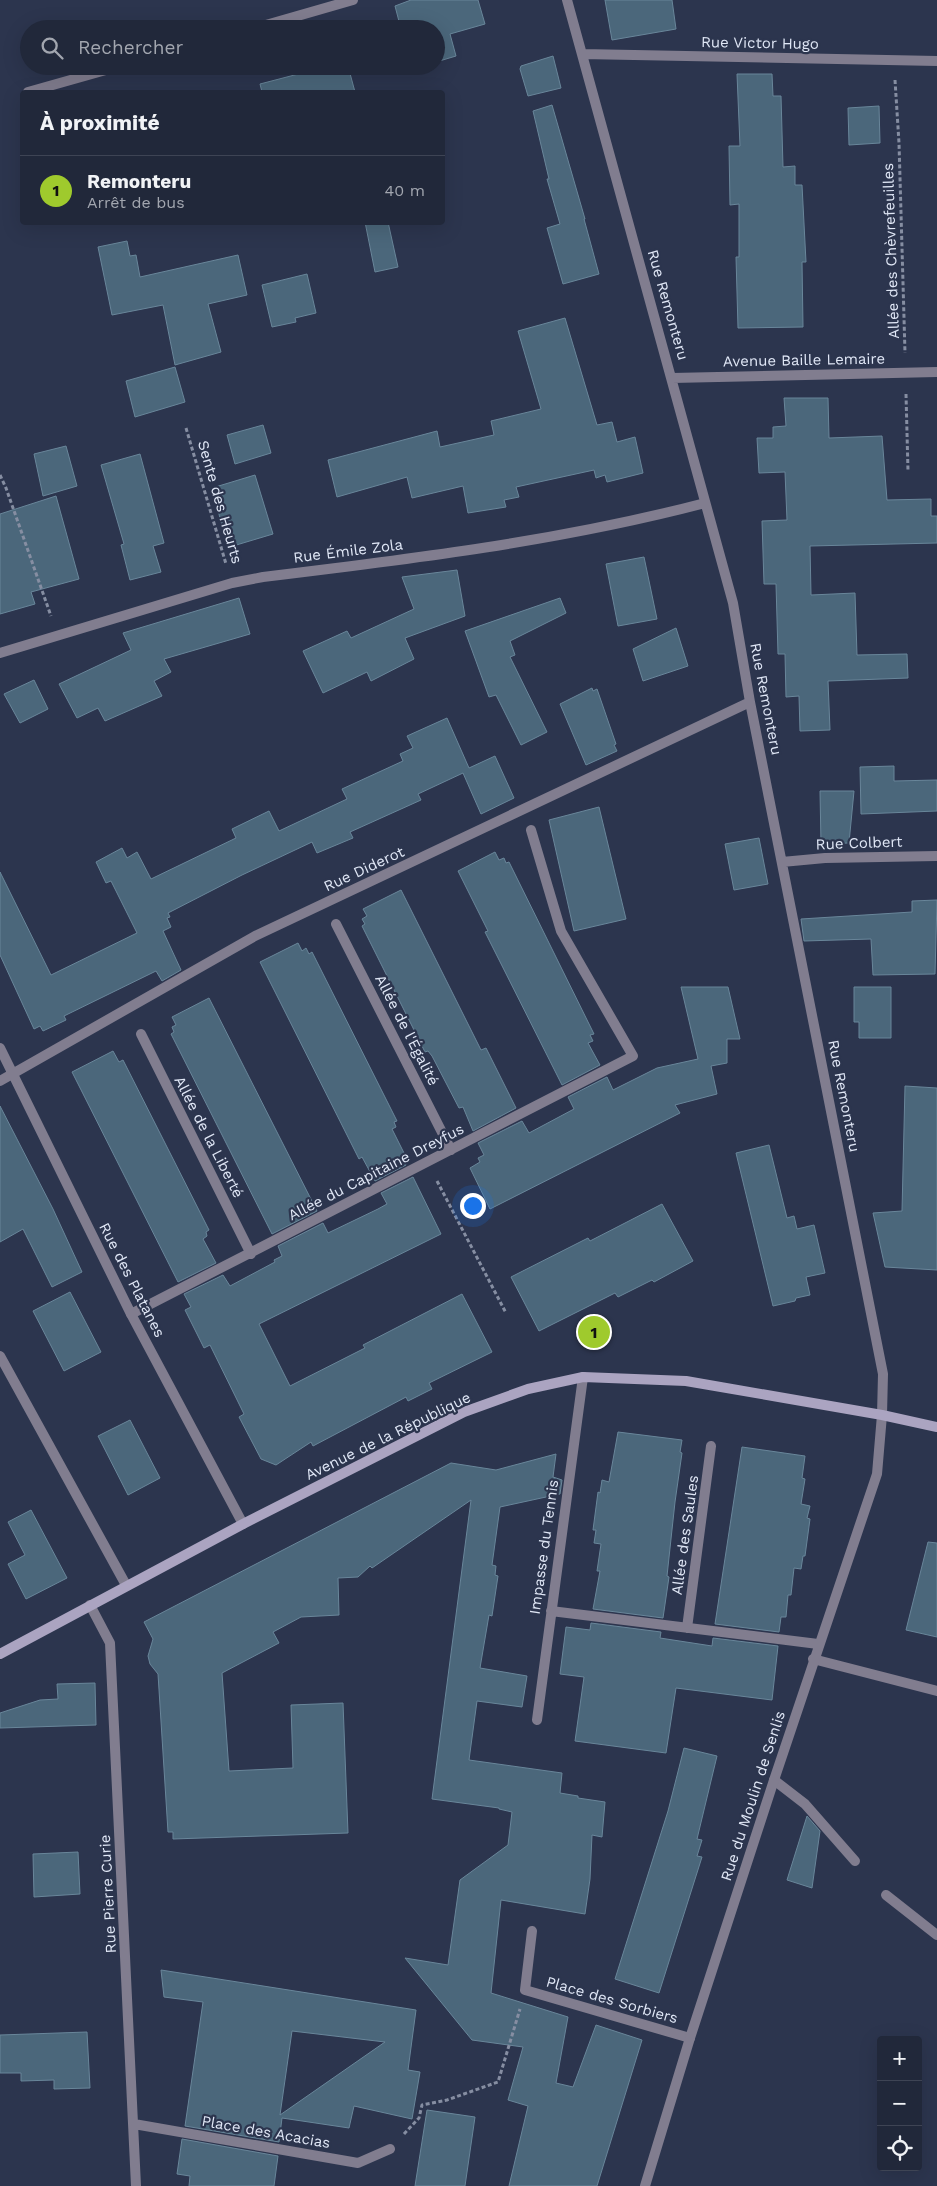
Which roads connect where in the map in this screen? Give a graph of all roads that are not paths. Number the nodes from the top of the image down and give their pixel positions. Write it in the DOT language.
graph roads {
  1 [pos="353,0"];
  2 [pos="567,0"];
  3 [pos="283,20"];
  4 [pos="582,54"];
  5 [pos="937,61"];
  6 [pos="88,75"];
  7 [pos="35,90"];
  8 [pos="937,372"];
  9 [pos="672,378"];
  10 [pos="705,503"];
  11 [pos="0,652"];
  12 [pos="750,702"];
  13 [pos="532,830"];
  14 [pos="937,856"];
  15 [pos="782,862"];
  16 [pos="336,924"];
  17 [pos="141,1034"];
  18 [pos="0,1048"];
  19 [pos="13,1074"];
  20 [pos="0,1082"];
  21 [pos="451,1150"];
  22 [pos="251,1254"];
  23 [pos="131,1314"];
  24 [pos="0,1356"];
  25 [pos="583,1377"];
  26 [pos="882,1414"];
  27 [pos="937,1427"];
  28 [pos="711,1446"];
  29 [pos="243,1524"];
  30 [pos="126,1585"];
  31 [pos="90,1605"];
  32 [pos="551,1611"];
  33 [pos="688,1628"];
  34 [pos="818,1644"];
  35 [pos="0,1654"];
  36 [pos="813,1659"];
  37 [pos="937,1691"];
  38 [pos="537,1720"];
  39 [pos="774,1780"];
  40 [pos="855,1861"];
  41 [pos="886,1895"];
  42 [pos="532,1931"];
  43 [pos="937,1934"];
  44 [pos="690,2038"];
  45 [pos="134,2124"];
  46 [pos="390,2149"];
  47 [pos="136,2186"];
  48 [pos="645,2186"];
  1 -- 3 [label="street"];
  2 -- 4 [label="street, Rue Remonteru"];
  4 -- 5 [label="street, Rue Victor Hugo"];
  4 -- 9 [label="street, Rue Remonteru"];
  6 -- 7 [label="street"];
  8 -- 9 [label="street, Avenue Baille Lemaire"];
  9 -- 10 [label="street, Rue Remonteru"];
  10 -- 11 [label="street, Rue Émile Zola"];
  10 -- 12 [label="street, Rue Remonteru"];
  12 -- 15 [label="street, Rue Remonteru"];
  12 -- 19 [label="street, Rue Diderot"];
  13 -- 21 [label="street, Allée du Capitaine Dreyfus"];
  14 -- 15 [label="street, Rue Colbert"];
  15 -- 26 [label="street, Rue Remonteru"];
  16 -- 21 [label="street, Allée de l'Égalité"];
  17 -- 22 [label="street, Allée de la Liberté"];
  18 -- 19 [label="street, Rue des Platanes"];
  19 -- 20 [label="street, Rue Diderot"];
  19 -- 23 [label="street, Rue des Platanes"];
  21 -- 22 [label="street, Allée du Capitaine Dreyfus"];
  22 -- 23 [label="street, Allée du Capitaine Dreyfus"];
  23 -- 29 [label="street, Rue des Platanes"];
  24 -- 30 [label="street"];
  25 -- 26 [label="street, Avenue de la République"];
  25 -- 29 [label="street, Avenue de la République"];
  25 -- 32 [label="street, Impasse du Tennis"];
  26 -- 27 [label="street, Avenue de la République"];
  26 -- 34 [label="street, Rue du Moulin de Senlis"];
  28 -- 33 [label="street, Allée des Saules"];
  29 -- 30 [label="street, Avenue de la République"];
  30 -- 31 [label="street, Avenue de la République"];
  31 -- 35 [label="street, Avenue de la République"];
  31 -- 45 [label="street, Rue Pierre Curie"];
  32 -- 33 [label="street"];
  32 -- 38 [label="street, Impasse du Tennis"];
  33 -- 34 [label="street"];
  34 -- 36 [label="street, Rue du Moulin de Senlis"];
  36 -- 37 [label="street"];
  36 -- 39 [label="street, Rue du Moulin de Senlis"];
  39 -- 40 [label="street"];
  39 -- 44 [label="street, Rue du Moulin de Senlis"];
  41 -- 43 [label="street"];
  42 -- 44 [label="street, Place des Sorbiers"];
  44 -- 48 [label="street, Rue du Moulin de Senlis"];
  45 -- 46 [label="street, Place des Acacias"];
  45 -- 47 [label="street, Rue Pierre Curie"];
}
